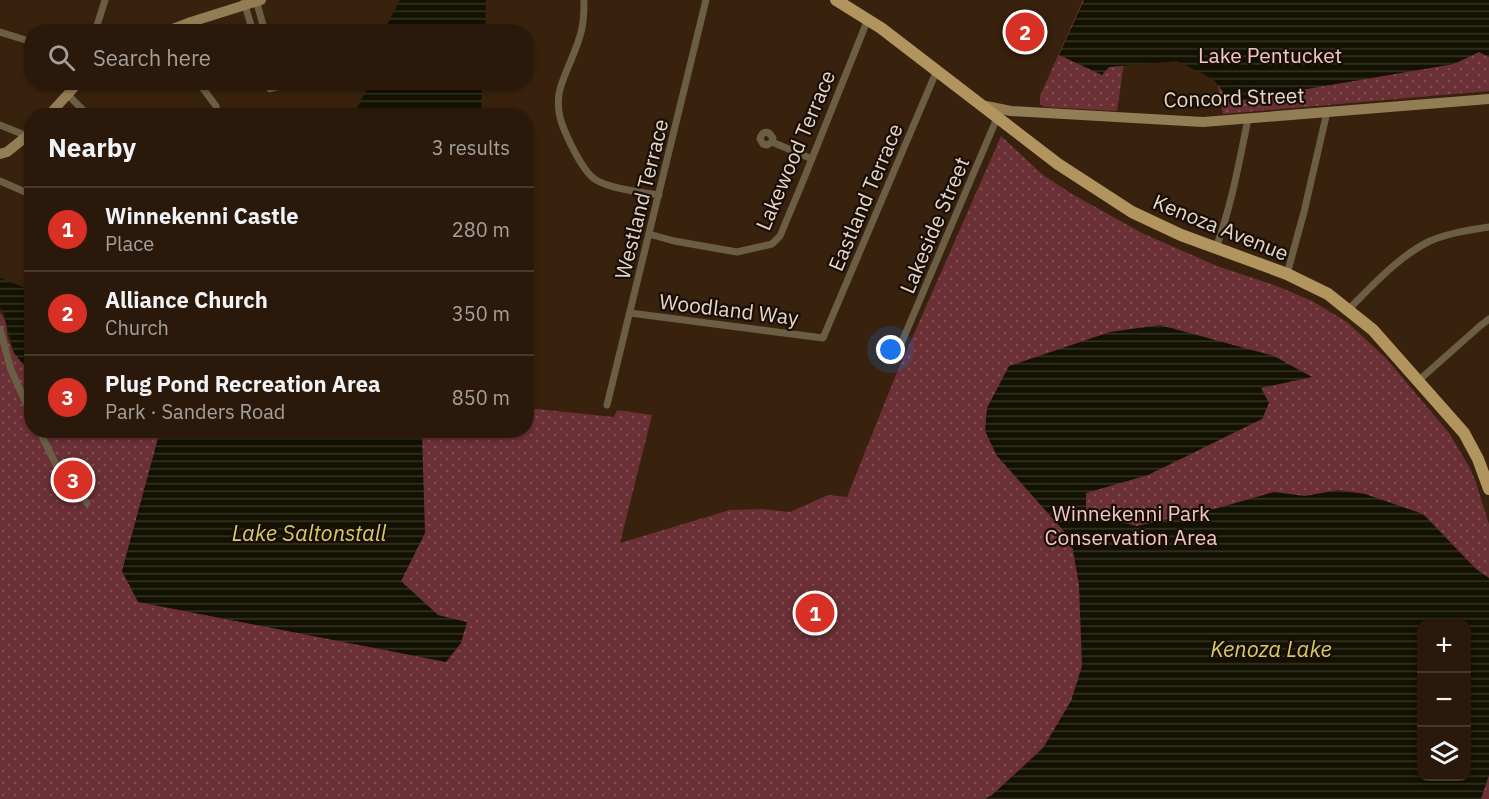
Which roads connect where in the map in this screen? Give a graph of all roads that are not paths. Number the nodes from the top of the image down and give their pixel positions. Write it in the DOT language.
graph roads {
  1 [pos="105,0"];
  2 [pos="584,0"];
  3 [pos="706,0"];
  4 [pos="836,0"];
  5 [pos="252,1"];
  6 [pos="868,19"];
  7 [pos="98,24"];
  8 [pos="187,24"];
  9 [pos="253,24"];
  10 [pos="262,24"];
  11 [pos="0,32"];
  12 [pos="24,40"];
  13 [pos="937,70"];
  14 [pos="71,90"];
  15 [pos="204,90"];
  16 [pos="67,94"];
  17 [pos="1489,99"];
  18 [pos="981,105"];
  19 [pos="55,108"];
  20 [pos="81,108"];
  21 [pos="216,108"];
  22 [pos="1327,112"];
  23 [pos="997,118"];
  24 [pos="1248,119"];
  25 [pos="0,125"];
  26 [pos="24,132"];
  27 [pos="24,138"];
  28 [pos="772,142"];
  29 [pos="0,154"];
  30 [pos="812,159"];
  31 [pos="0,181"];
  32 [pos="24,192"];
  33 [pos="658,195"];
  34 [pos="1489,227"];
  35 [pos="649,234"];
  36 [pos="1216,248"];
  37 [pos="1287,274"];
  38 [pos="1348,310"];
  39 [pos="630,313"];
  40 [pos="1489,319"];
  41 [pos="0,329"];
  42 [pos="824,338"];
  43 [pos="901,344"];
  44 [pos="1418,381"];
  45 [pos="24,398"];
  46 [pos="607,405"];
  47 [pos="43,438"];
  48 [pos="1489,489"];
  49 [pos="87,503"];
  1 -- 7 [label="street"];
  2 -- 33 [label="street"];
  3 -- 33 [label="street, Westland Terrace"];
  4 -- 6 [label="main road, Kenoza Avenue"];
  5 -- 8 [label="main road"];
  5 -- 9 [label="street"];
  5 -- 10 [label="street"];
  6 -- 13 [label="main road, Kenoza Avenue"];
  6 -- 30 [label="street, Lakewood Terrace"];
  11 -- 12 [label="street"];
  13 -- 18 [label="main road, Kenoza Avenue"];
  13 -- 42 [label="street, Eastland Terrace"];
  14 -- 16 [label="main road"];
  15 -- 21 [label="street"];
  16 -- 19 [label="main road"];
  16 -- 20 [label="street"];
  17 -- 22 [label="main road, Concord Street"];
  18 -- 23 [label="main road, Kenoza Avenue"];
  18 -- 24 [label="main road, Concord Street"];
  22 -- 24 [label="main road, Concord Street"];
  22 -- 37 [label="street"];
  23 -- 36 [label="main road, Kenoza Avenue"];
  23 -- 43 [label="street, Lakeside Street"];
  24 -- 36 [label="street"];
  25 -- 26 [label="street"];
  27 -- 29 [label="main road"];
  28 -- 30 [label="street"];
  30 -- 35 [label="street, Lakewood Terrace"];
  31 -- 32 [label="street"];
  33 -- 35 [label="street, Westland Terrace"];
  34 -- 38 [label="street"];
  35 -- 39 [label="street, Westland Terrace"];
  36 -- 37 [label="main road, Kenoza Avenue"];
  37 -- 38 [label="main road, Kenoza Avenue"];
  38 -- 44 [label="main road, Kenoza Avenue"];
  39 -- 42 [label="street, Woodland Way"];
  39 -- 46 [label="street, Westland Terrace"];
  40 -- 44 [label="street"];
  41 -- 45 [label="street"];
  44 -- 48 [label="main road, Kenoza Avenue"];
  47 -- 49 [label="street"];
}
